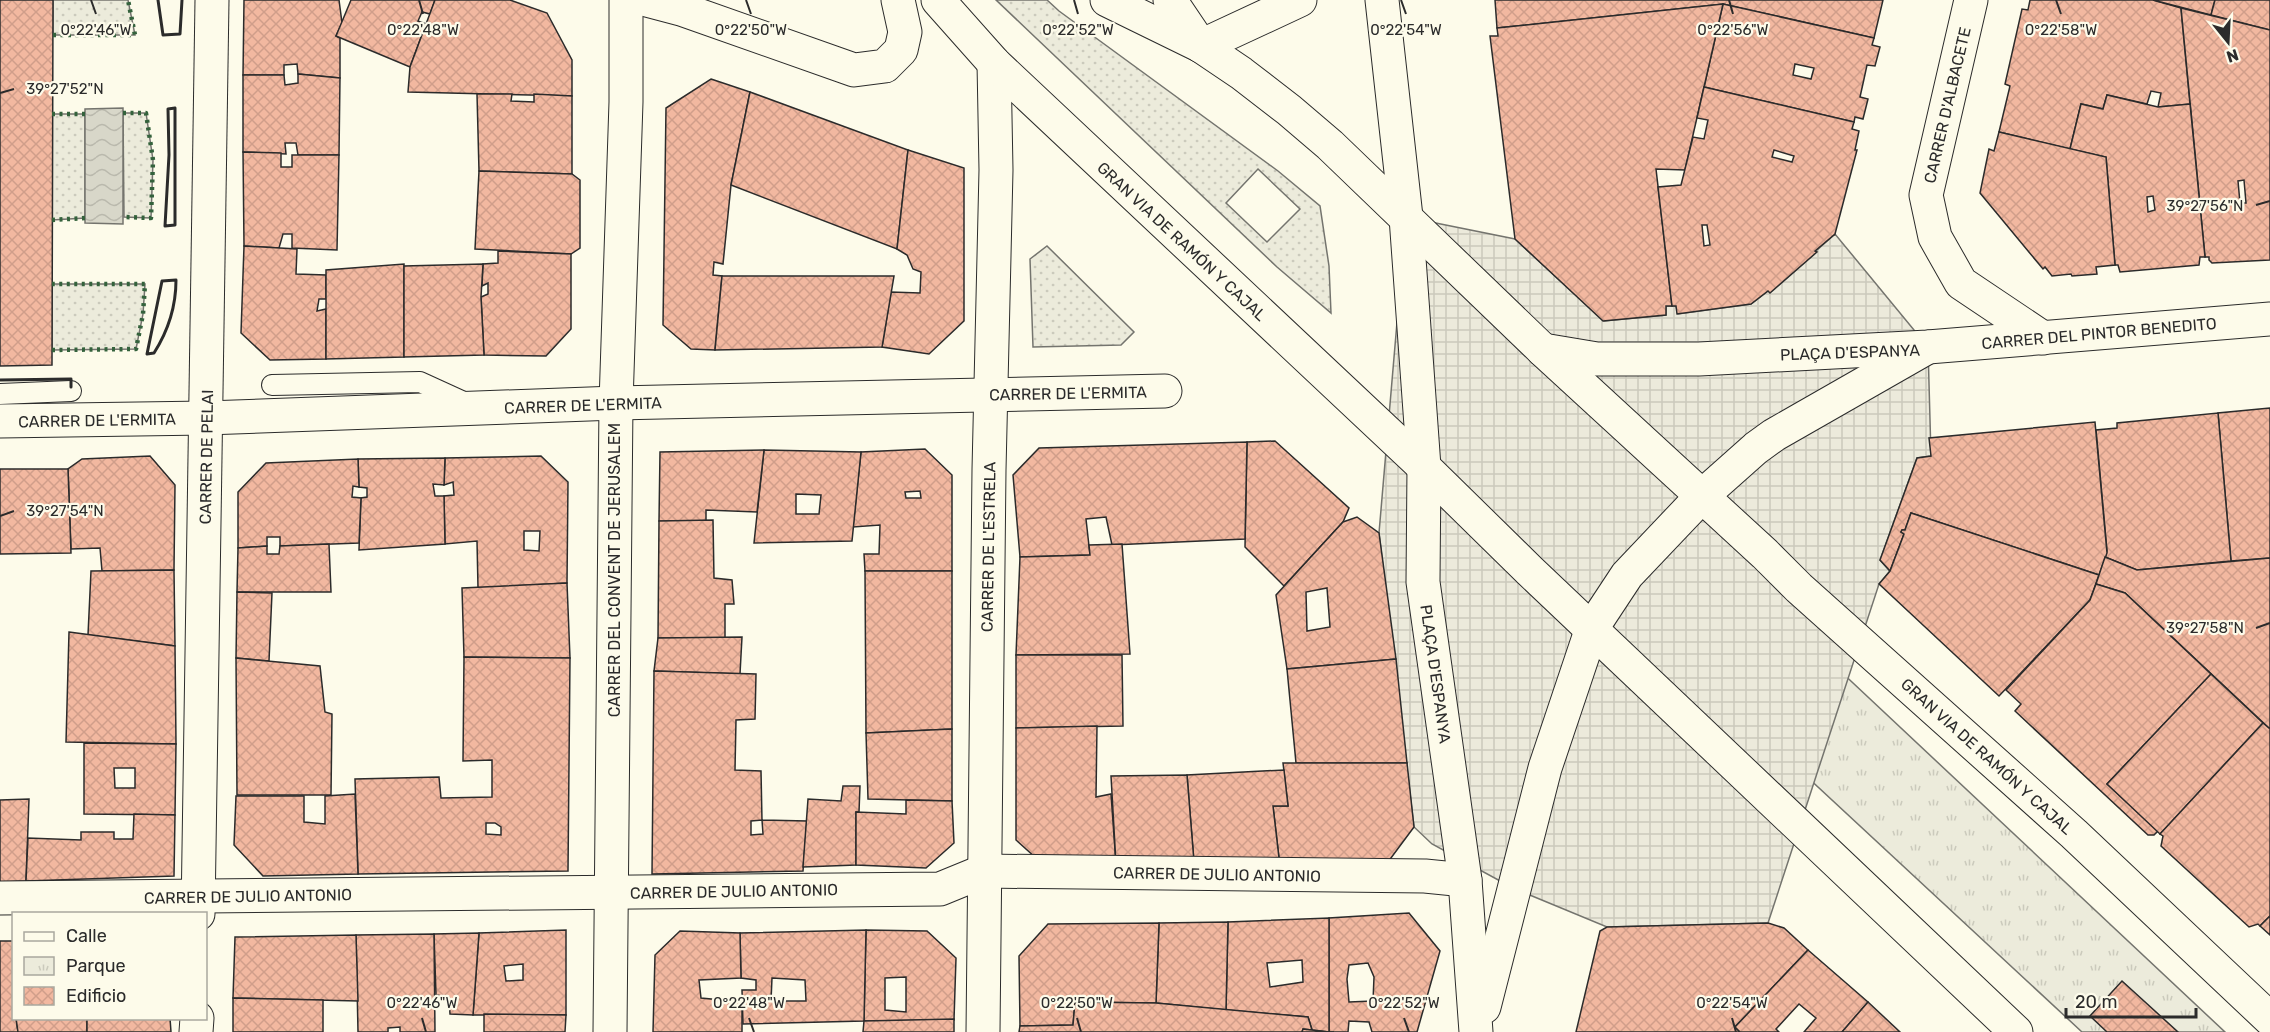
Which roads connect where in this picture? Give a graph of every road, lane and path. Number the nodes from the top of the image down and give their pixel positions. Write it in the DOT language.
graph roads {
  1 [pos="212,0"];
  2 [pos="626,0"];
  3 [pos="647,0"];
  4 [pos="898,0"];
  5 [pos="1107,0"];
  6 [pos="1170,0"];
  7 [pos="1300,0"];
  8 [pos="1382,0"];
  9 [pos="1971,0"];
  10 [pos="938,3"];
  11 [pos="1201,46"];
  12 [pos="994,63"];
  13 [pos="1406,217"];
  14 [pos="2270,319"];
  15 [pos="2043,338"];
  16 [pos="1928,347"];
  17 [pos="1543,350"];
  18 [pos="272,385"];
  19 [pos="71,391"];
  20 [pos="1165,391"];
  21 [pos="0,394"];
  22 [pos="992,394"];
  23 [pos="616,403"];
  24 [pos="476,408"];
  25 [pos="206,418"];
  26 [pos="0,422"];
  27 [pos="1424,467"];
  28 [pos="1702,496"];
  29 [pos="1592,628"];
  30 [pos="984,872"];
  31 [pos="1465,880"];
  32 [pos="612,892"];
  33 [pos="0,898"];
  34 [pos="198,905"];
  35 [pos="2270,1019"];
  36 [pos="609,1032"];
  37 [pos="983,1032"];
  38 [pos="1477,1032"];
  39 [pos="2016,1032"];
  1 -- 25 [label="street, CARRER DE PELAI"];
  2 -- 23 [label="street, CARRER DEL CONVENT DE JERUSALEM"];
  3 -- 4 [label="street"];
  5 -- 11 [label="street"];
  6 -- 11 [label="street"];
  7 -- 11 [label="street"];
  8 -- 13 [label="street, PLAÇA D'ESPANYA"];
  9 -- 15 [label="street, CARRER D'ALBACETE"];
  10 -- 12 [label="street, GRAN VIA DE RAMÓN Y CAJAL"];
  11 -- 13 [label="street"];
  12 -- 22 [label="street, CARRER DE L'ESTRELA"];
  12 -- 27 [label="street, GRAN VIA DE RAMÓN Y CAJAL"];
  13 -- 17 [label="street"];
  13 -- 27 [label="street, PLAÇA D'ESPANYA"];
  14 -- 15 [label="street, CARRER DEL PINTOR BENEDITO"];
  15 -- 16 [label="street, CARRER DEL PINTOR BENEDITO"];
  16 -- 17 [label="street, PLAÇA D'ESPANYA"];
  16 -- 28 [label="street, PLAÇA D'ESPANYA"];
  17 -- 28 [label="street"];
  18 -- 24 [label="lane"];
  19 -- 21 [label="lane"];
  20 -- 22 [label="street, CARRER DE L'ERMITA"];
  22 -- 23 [label="street, CARRER DE L'ERMITA"];
  22 -- 30 [label="street, CARRER DE L'ESTRELA"];
  23 -- 24 [label="street, CARRER DE L'ERMITA"];
  23 -- 32 [label="street, CARRER DEL CONVENT DE JERUSALEM"];
  24 -- 25 [label="street, CARRER DE L'ERMITA"];
  25 -- 26 [label="street, CARRER DE L'ERMITA"];
  25 -- 34 [label="street, CARRER DE PELAI"];
  27 -- 29 [label="street"];
  27 -- 31 [label="street, PLAÇA D'ESPANYA"];
  28 -- 29 [label="street, PLAÇA D'ESPANYA"];
  28 -- 35 [label="street, GRAN VIA DE RAMÓN Y CAJAL"];
  29 -- 38 [label="street, PLAÇA D'ESPANYA"];
  29 -- 39 [label="street"];
  30 -- 31 [label="street, CARRER DE JULIO ANTONIO"];
  30 -- 32 [label="street, CARRER DE JULIO ANTONIO"];
  30 -- 37 [label="street, CARRER DE L'ESTRELA"];
  31 -- 38 [label="street, PLAÇA D'ESPANYA"];
  32 -- 34 [label="street, CARRER DE JULIO ANTONIO"];
  32 -- 36 [label="street, CARRER DEL CONVENT DE JERUSALEM"];
  33 -- 34 [label="street, CARRER DE JULIO ANTONIO"];
}
